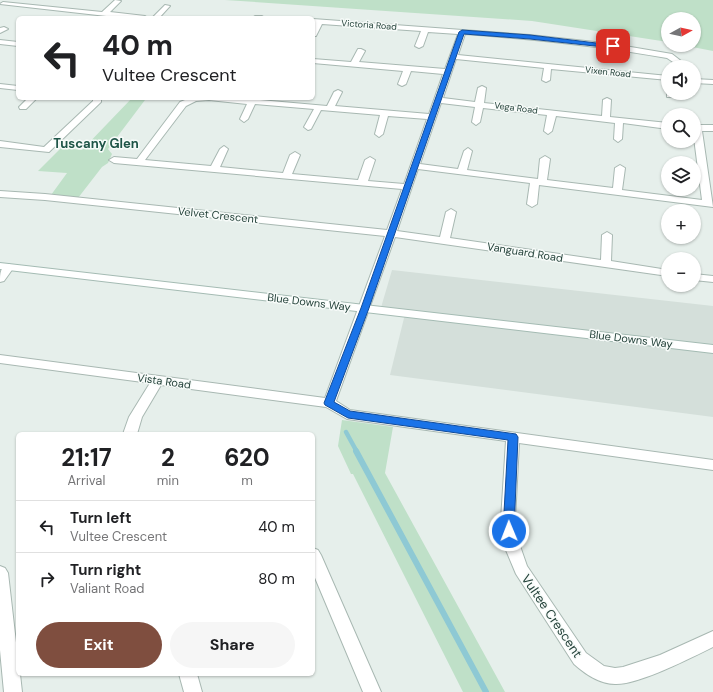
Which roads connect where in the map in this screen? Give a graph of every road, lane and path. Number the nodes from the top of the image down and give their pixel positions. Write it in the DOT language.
graph roads {
  1 [pos="118,1"];
  2 [pos="4,4"];
  3 [pos="60,4"];
  4 [pos="167,6"];
  5 [pos="54,9"];
  6 [pos="104,14"];
  7 [pos="124,16"];
  8 [pos="157,16"];
  9 [pos="316,22"];
  10 [pos="425,29"];
  11 [pos="462,32"];
  12 [pos="0,42"];
  13 [pos="16,44"];
  14 [pos="419,46"];
  15 [pos="361,51"];
  16 [pos="455,57"];
  17 [pos="675,60"];
  18 [pos="315,61"];
  19 [pos="354,64"];
  20 [pos="548,66"];
  21 [pos="408,69"];
  22 [pos="448,72"];
  23 [pos="661,78"];
  24 [pos="546,80"];
  25 [pos="701,81"];
  26 [pos="713,82"];
  27 [pos="402,84"];
  28 [pos="0,86"];
  29 [pos="16,88"];
  30 [pos="482,88"];
  31 [pos="338,92"];
  32 [pos="31,100"];
  33 [pos="97,100"];
  34 [pos="190,100"];
  35 [pos="230,100"];
  36 [pos="438,100"];
  37 [pos="607,100"];
  38 [pos="252,102"];
  39 [pos="479,104"];
  40 [pos="23,107"];
  41 [pos="319,107"];
  42 [pos="330,108"];
  43 [pos="385,113"];
  44 [pos="552,113"];
  45 [pos="432,117"];
  46 [pos="244,118"];
  47 [pos="606,119"];
  48 [pos="619,120"];
  49 [pos="476,122"];
  50 [pos="661,125"];
  51 [pos="308,127"];
  52 [pos="701,128"];
  53 [pos="713,128"];
  54 [pos="548,131"];
  55 [pos="379,134"];
  56 [pos="618,139"];
  57 [pos="0,144"];
  58 [pos="224,149"];
  59 [pos="468,151"];
  60 [pos="295,155"];
  61 [pos="545,159"];
  62 [pos="114,160"];
  63 [pos="370,160"];
  64 [pos="140,162"];
  65 [pos="701,162"];
  66 [pos="713,163"];
  67 [pos="415,166"];
  68 [pos="215,168"];
  69 [pos="620,168"];
  70 [pos="462,172"];
  71 [pos="287,175"];
  72 [pos="538,182"];
  73 [pos="362,183"];
  74 [pos="407,188"];
  75 [pos="617,192"];
  76 [pos="0,194"];
  77 [pos="682,200"];
  78 [pos="710,203"];
  79 [pos="532,204"];
  80 [pos="682,204"];
  81 [pos="451,212"];
  82 [pos="391,233"];
  83 [pos="607,235"];
  84 [pos="444,240"];
  85 [pos="606,265"];
  86 [pos="5,267"];
  87 [pos="661,272"];
  88 [pos="701,278"];
  89 [pos="0,279"];
  90 [pos="713,279"];
  91 [pos="365,308"];
  92 [pos="713,349"];
  93 [pos="0,359"];
  94 [pos="158,380"];
  95 [pos="329,403"];
  96 [pos="131,432"];
  97 [pos="513,437"];
  98 [pos="713,465"];
  99 [pos="315,560"];
  100 [pos="0,573"];
  101 [pos="712,642"];
  102 [pos="189,676"];
  103 [pos="13,692"];
  104 [pos="193,692"];
  105 [pos="372,692"];
  1 -- 6 [label="street"];
  2 -- 5 [label="street"];
  3 -- 5 [label="street"];
  4 -- 8 [label="street"];
  5 -- 6 [label="street"];
  6 -- 7 [label="street"];
  9 -- 10 [label="street, Victoria Road"];
  10 -- 11 [label="street, Victoria Road"];
  10 -- 14 [label="street"];
  11 -- 16 [label="street"];
  11 -- 17 [label="street, Victoria Road"];
  12 -- 13 [label="street"];
  15 -- 19 [label="street"];
  16 -- 20 [label="street, Vixen Road"];
  16 -- 22 [label="street"];
  18 -- 19 [label="street"];
  19 -- 21 [label="street"];
  20 -- 23 [label="street, Vixen Road"];
  20 -- 24 [label="street"];
  21 -- 22 [label="street"];
  21 -- 27 [label="street"];
  22 -- 36 [label="street"];
  25 -- 26 [label="street"];
  28 -- 29 [label="street"];
  30 -- 39 [label="street, Vega Road"];
  31 -- 42 [label="street"];
  32 -- 40 [label="street"];
  33 -- 57 [label="street"];
  34 -- 64 [label="street"];
  35 -- 38 [label="street"];
  36 -- 39 [label="street, Vega Road"];
  36 -- 45 [label="street"];
  37 -- 47 [label="street"];
  38 -- 41 [label="street"];
  38 -- 46 [label="street"];
  39 -- 44 [label="street, Vega Road"];
  39 -- 49 [label="street, Vega Road"];
  41 -- 42 [label="street"];
  41 -- 51 [label="street"];
  42 -- 43 [label="street"];
  43 -- 45 [label="street"];
  43 -- 55 [label="street"];
  44 -- 47 [label="street, Vega Road"];
  44 -- 54 [label="street, Vega Road"];
  45 -- 67 [label="street"];
  47 -- 48 [label="street, Vega Road"];
  48 -- 50 [label="street, Vega Road"];
  48 -- 56 [label="street"];
  52 -- 53 [label="street"];
  58 -- 68 [label="street"];
  59 -- 70 [label="street"];
  60 -- 71 [label="street"];
  61 -- 72 [label="street"];
  62 -- 64 [label="street"];
  63 -- 73 [label="street"];
  64 -- 68 [label="street"];
  65 -- 66 [label="street"];
  65 -- 78 [label="street"];
  67 -- 70 [label="street"];
  67 -- 74 [label="street"];
  68 -- 71 [label="street"];
  69 -- 75 [label="street"];
  70 -- 72 [label="street"];
  71 -- 73 [label="street"];
  72 -- 75 [label="street"];
  72 -- 79 [label="street"];
  73 -- 74 [label="street"];
  74 -- 82 [label="street"];
  75 -- 77 [label="street"];
  76 -- 82 [label="street, Velvet Crescent"];
  77 -- 78 [label="street"];
  77 -- 80 [label="street"];
  81 -- 84 [label="street"];
  82 -- 84 [label="street, Vanguard Road"];
  82 -- 91 [label="street"];
  83 -- 85 [label="street"];
  84 -- 85 [label="street, Vanguard Road"];
  85 -- 87 [label="street, Vanguard Road"];
  86 -- 89 [label="street"];
  86 -- 91 [label="street, Blue Downs Way"];
  88 -- 90 [label="street"];
  91 -- 92 [label="street, Blue Downs Way"];
  91 -- 95 [label="street"];
  93 -- 94 [label="street, Vista Road"];
  94 -- 95 [label="street, Vista Road"];
  94 -- 96 [label="street"];
  95 -- 97 [label="street"];
  97 -- 98 [label="street"];
  97 -- 101 [label="street, Vultee Crescent"];
  99 -- 105 [label="street"];
  100 -- 103 [label="street"];
  102 -- 104 [label="street"];
}
